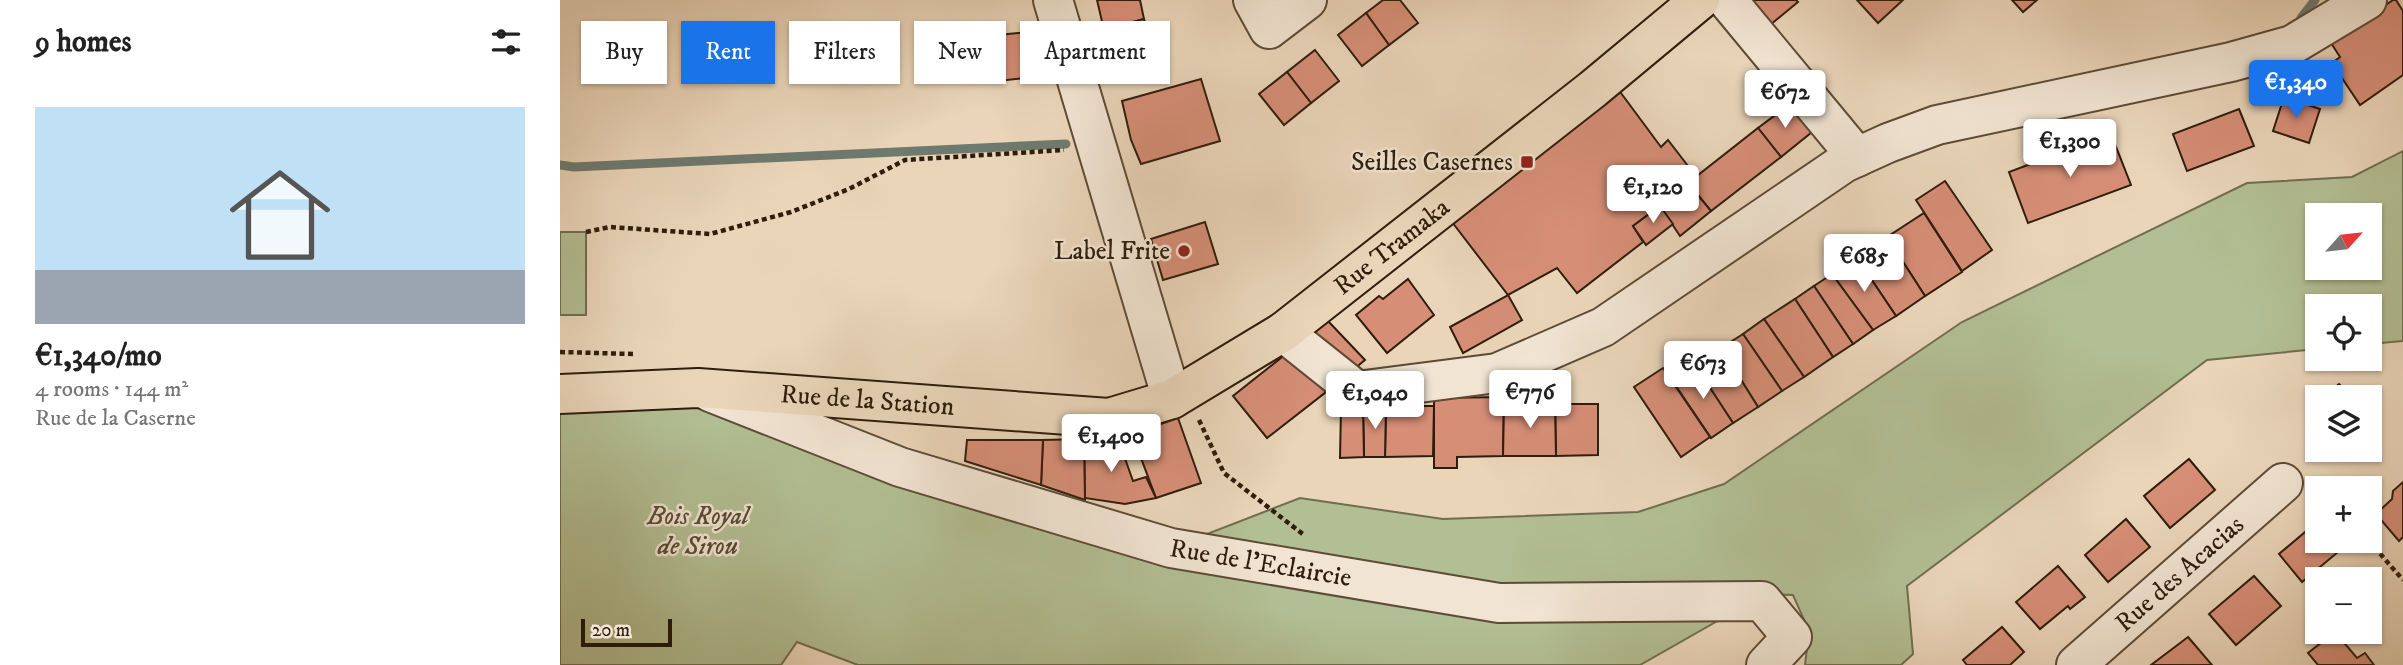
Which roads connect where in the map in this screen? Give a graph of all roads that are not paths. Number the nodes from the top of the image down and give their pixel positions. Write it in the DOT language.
graph roads {
  1 [pos="1053,0"];
  2 [pos="1253,0"];
  3 [pos="1307,0"];
  4 [pos="1700,0"];
  5 [pos="1727,0"];
  6 [pos="2367,0"];
  7 [pos="1857,157"];
  8 [pos="1283,332"];
  9 [pos="698,388"];
  10 [pos="560,394"];
  11 [pos="1178,395"];
  12 [pos="2284,483"];
  13 [pos="1766,665"];
  14 [pos="2076,665"];
  1 -- 11 [label="street"];
  2 -- 3 [label="street"];
  4 -- 8 [label="main road, Rue Tramaka"];
  5 -- 7 [label="street"];
  6 -- 7 [label="street"];
  7 -- 8 [label="street"];
  8 -- 11 [label="main road, Rue Tramaka"];
  9 -- 10 [label="main road, Rue de la Station"];
  9 -- 11 [label="main road, Rue de la Station"];
  9 -- 13 [label="street, Rue de l'Eclaircie"];
  12 -- 14 [label="street, Rue des Acacias"];
}
